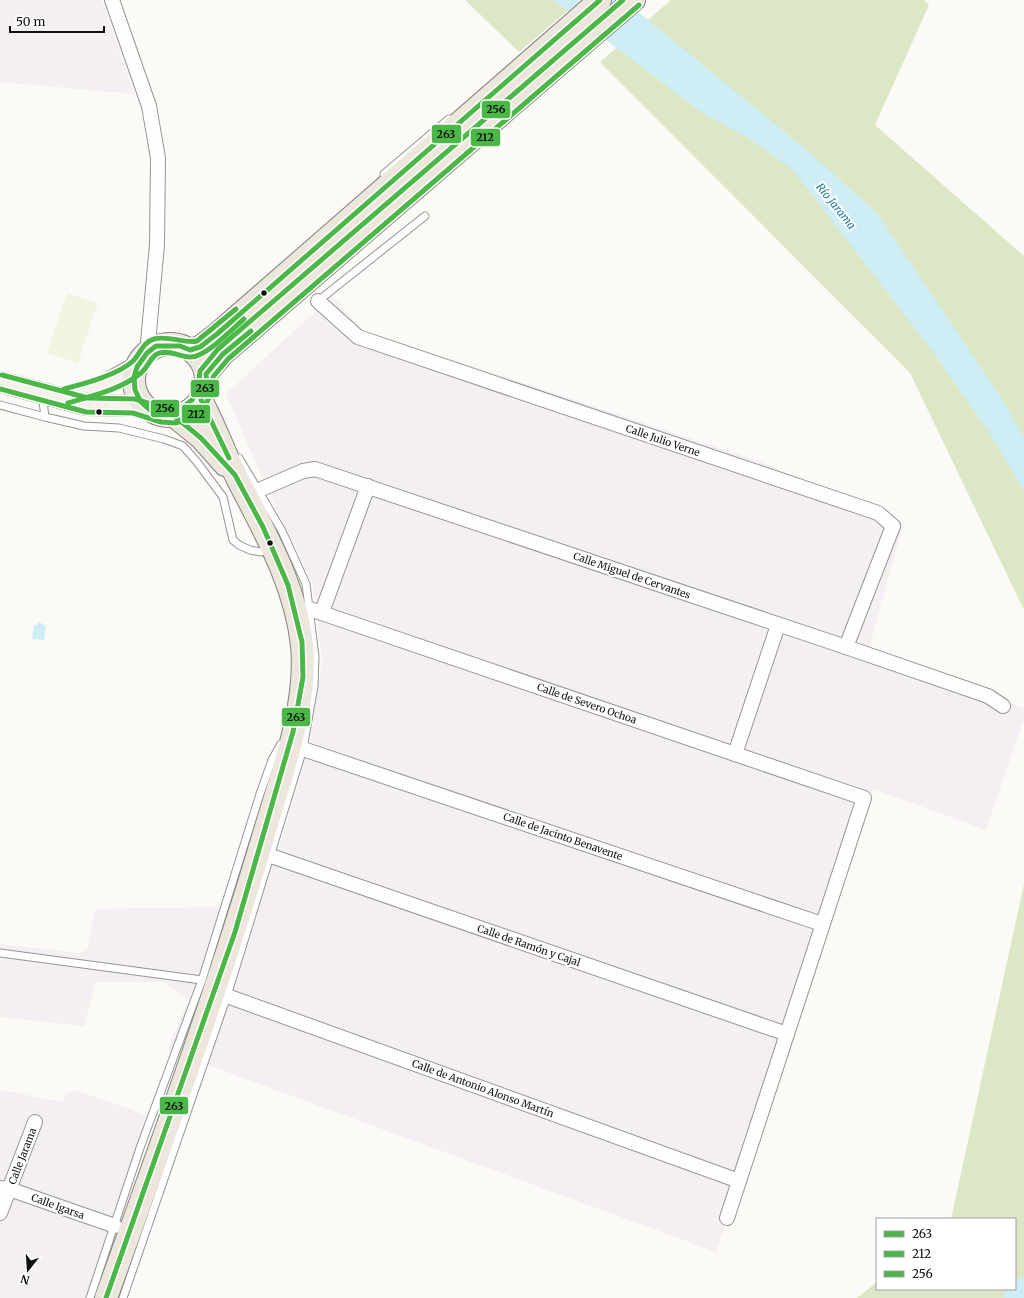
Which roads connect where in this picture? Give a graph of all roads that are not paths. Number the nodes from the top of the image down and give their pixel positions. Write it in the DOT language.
graph roads {
  1 [pos="112,0"];
  2 [pos="600,0"];
  3 [pos="634,0"];
  4 [pos="468,116"];
  5 [pos="376,182"];
  6 [pos="342,215"];
  7 [pos="425,216"];
  8 [pos="325,239"];
  9 [pos="306,257"];
  10 [pos="286,265"];
  11 [pos="318,301"];
  12 [pos="238,303"];
  13 [pos="185,348"];
  14 [pos="142,360"];
  15 [pos="0,382"];
  16 [pos="204,388"];
  17 [pos="42,394"];
  18 [pos="61,398"];
  19 [pos="0,405"];
  20 [pos="151,411"];
  21 [pos="174,416"];
  22 [pos="45,417"];
  23 [pos="235,475"];
  24 [pos="368,486"];
  25 [pos="259,490"];
  26 [pos="273,548"];
  27 [pos="316,611"];
  28 [pos="778,624"];
  29 [pos="846,647"];
  30 [pos="1003,706"];
  31 [pos="298,741"];
  32 [pos="735,754"];
  33 [pos="271,856"];
  34 [pos="822,924"];
  35 [pos="0,953"];
  36 [pos="202,980"];
  37 [pos="228,996"];
  38 [pos="786,1034"];
  39 [pos="35,1122"];
  40 [pos="739,1180"];
  41 [pos="5,1189"];
  42 [pos="0,1212"];
  43 [pos="727,1218"];
  44 [pos="115,1226"];
  45 [pos="90,1298"];
  46 [pos="106,1298"];
  47 [pos="123,1298"];
  1 -- 14 [label="street"];
  2 -- 4 [label="main road"];
  3 -- 16 [label="main road"];
  4 -- 5 [label="lane"];
  4 -- 8 [label="main road"];
  6 -- 8 [label="lane"];
  7 -- 11 [label="lane"];
  8 -- 9 [label="main road"];
  9 -- 10 [label="lane"];
  9 -- 13 [label="main road"];
  11 -- 29 [label="street, Calle Julio Verne"];
  12 -- 13 [label="lane"];
  13 -- 14 [label="main road"];
  13 -- 16 [label="main road"];
  14 -- 18 [label="street"];
  14 -- 20 [label="main road"];
  15 -- 17 [label="street"];
  16 -- 21 [label="main road"];
  16 -- 23 [label="main road"];
  16 -- 25 [label="lane"];
  17 -- 18 [label="street"];
  17 -- 22 [label="lane"];
  18 -- 20 [label="street"];
  19 -- 22 [label="lane"];
  20 -- 21 [label="main road"];
  21 -- 23 [label="main road"];
  22 -- 26 [label="lane"];
  23 -- 26 [label="main road"];
  24 -- 25 [label="street, Calle Miguel de Cervantes"];
  24 -- 27 [label="street"];
  24 -- 28 [label="street, Calle Miguel de Cervantes"];
  25 -- 27 [label="lane"];
  26 -- 31 [label="main road"];
  27 -- 31 [label="lane"];
  27 -- 32 [label="street, Calle de Severo Ochoa"];
  28 -- 29 [label="street, Calle Miguel de Cervantes"];
  28 -- 32 [label="street"];
  29 -- 30 [label="street, Calle Miguel de Cervantes"];
  31 -- 33 [label="lane"];
  31 -- 34 [label="street, Calle de Jacinto Benavente"];
  31 -- 36 [label="lane"];
  31 -- 46 [label="main road"];
  32 -- 34 [label="street, Calle de Severo Ochoa"];
  33 -- 37 [label="lane"];
  33 -- 38 [label="street, Calle de Ramón y Cajal"];
  34 -- 38 [label="street"];
  35 -- 36 [label="lane"];
  36 -- 44 [label="lane"];
  37 -- 40 [label="street, Calle de Antonio Alonso Martín"];
  37 -- 47 [label="lane"];
  38 -- 40 [label="street"];
  39 -- 41 [label="street, Calle Jarama"];
  40 -- 43 [label="street"];
  41 -- 42 [label="street, Calle Jarama"];
  41 -- 44 [label="street, Calle Igarsa"];
  44 -- 45 [label="lane"];
}
